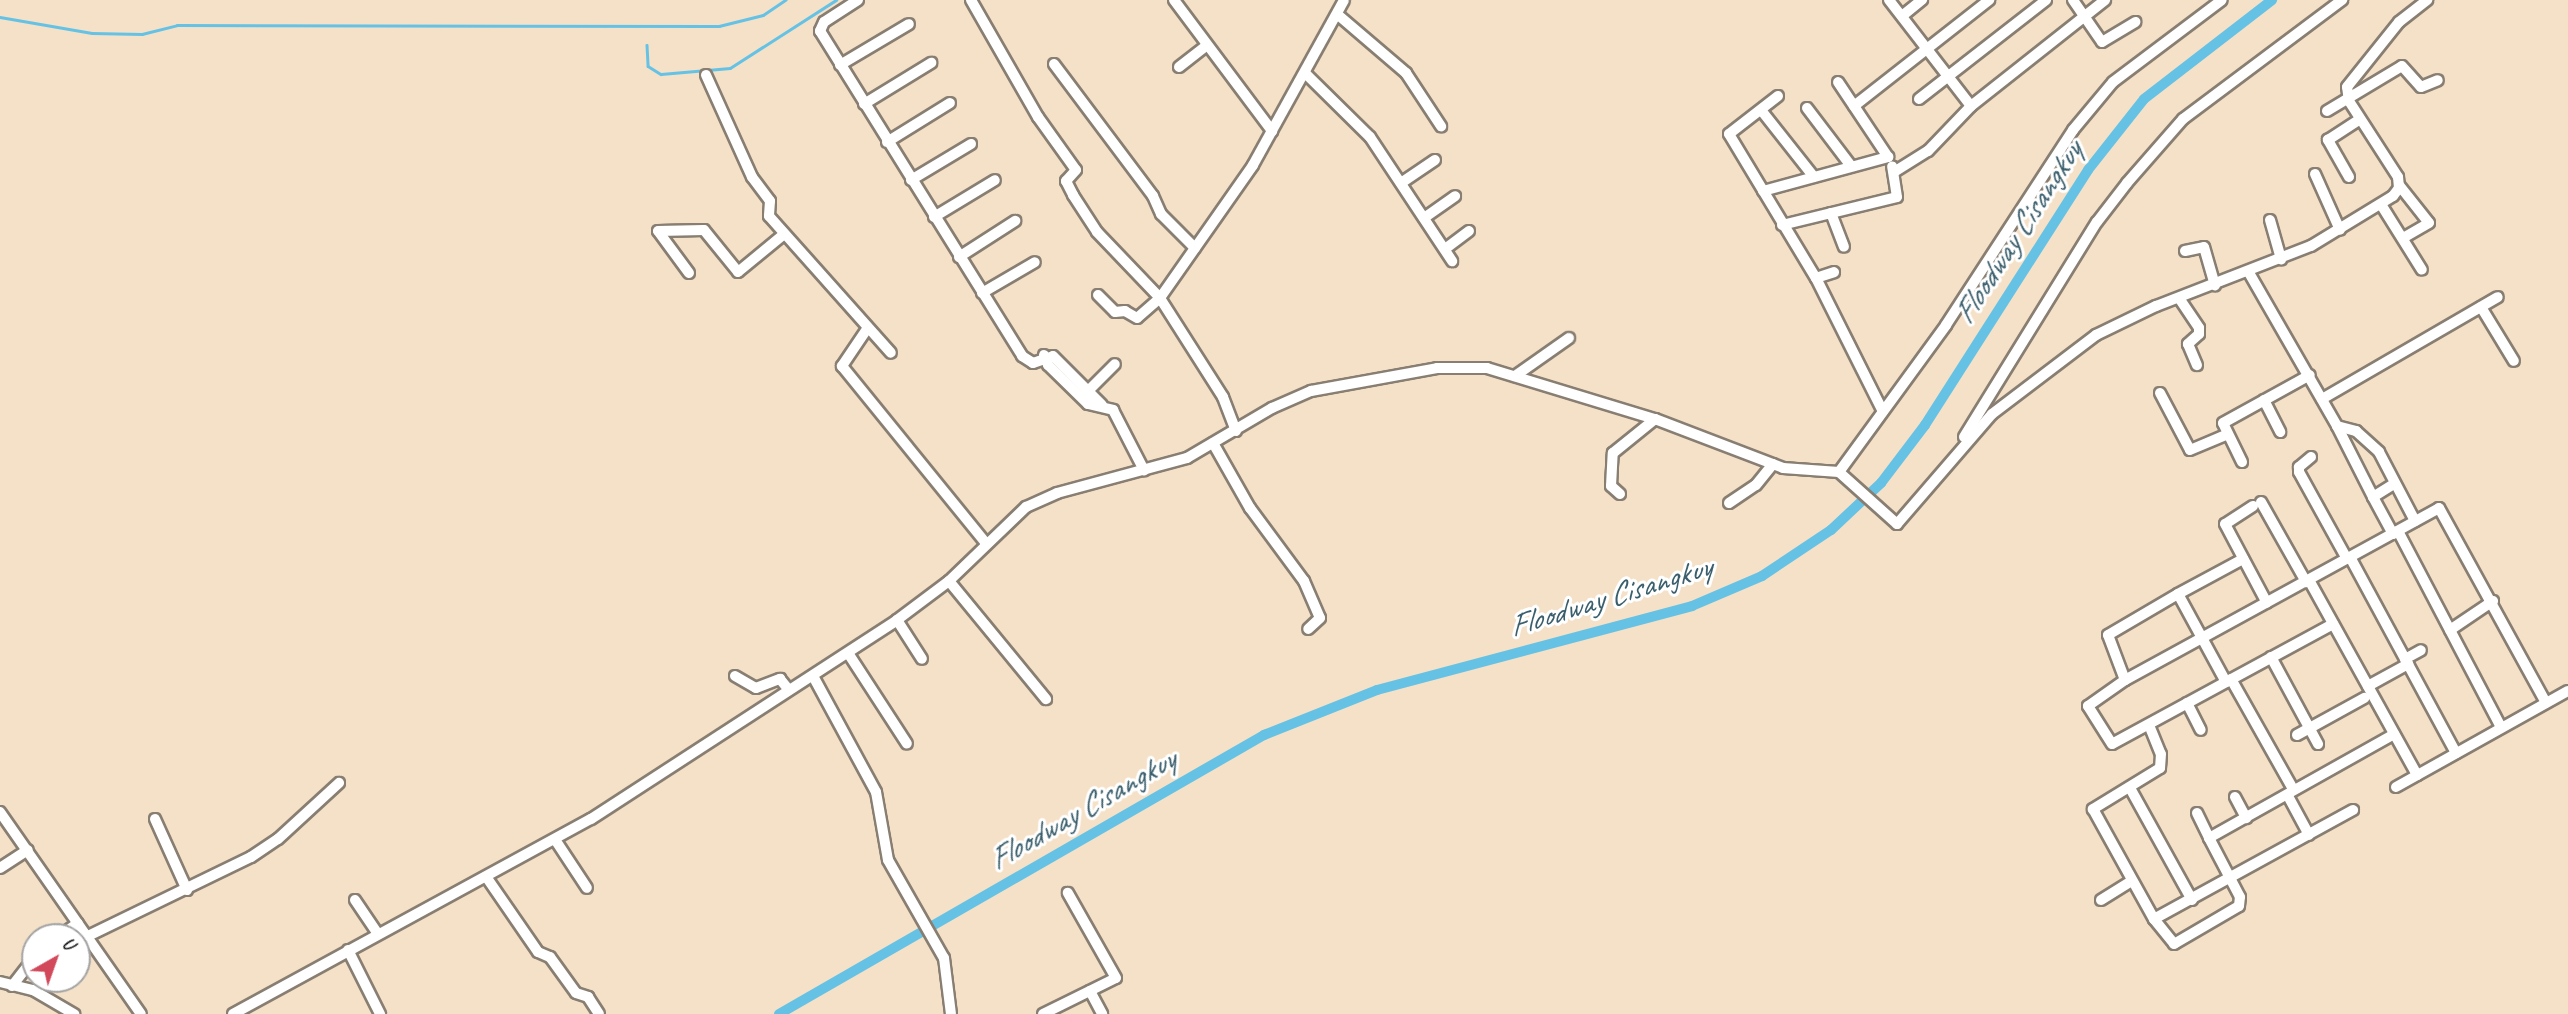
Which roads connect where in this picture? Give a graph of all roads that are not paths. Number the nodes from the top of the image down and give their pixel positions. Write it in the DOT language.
graph roads {
  1 [pos="858,0"];
  2 [pos="971,0"];
  3 [pos="1174,0"];
  4 [pos="1344,0"];
  5 [pos="1889,0"];
  6 [pos="1922,0"];
  7 [pos="1989,0"];
  8 [pos="2046,0"];
  9 [pos="2073,0"];
  10 [pos="2105,0"];
  11 [pos="2222,0"];
  12 [pos="2342,0"];
  13 [pos="2427,0"];
  14 [pos="1337,14"];
  15 [pos="2085,15"];
  16 [pos="1902,16"];
  17 [pos="2135,22"];
  18 [pos="909,24"];
  19 [pos="1206,46"];
  20 [pos="1925,47"];
  21 [pos="931,63"];
  22 [pos="1054,64"];
  23 [pos="840,65"];
  24 [pos="1179,66"];
  25 [pos="1305,73"];
  26 [pos="706,75"];
  27 [pos="1948,76"];
  28 [pos="2438,80"];
  29 [pos="1839,82"];
  30 [pos="1778,96"];
  31 [pos="1919,99"];
  32 [pos="2349,101"];
  33 [pos="950,103"];
  34 [pos="864,104"];
  35 [pos="1854,106"];
  36 [pos="1971,106"];
  37 [pos="1807,108"];
  38 [pos="1761,110"];
  39 [pos="2327,111"];
  40 [pos="2360,119"];
  41 [pos="1441,126"];
  42 [pos="1272,131"];
  43 [pos="887,142"];
  44 [pos="971,144"];
  45 [pos="1888,157"];
  46 [pos="1435,159"];
  47 [pos="1852,166"];
  48 [pos="1894,172"];
  49 [pos="2315,174"];
  50 [pos="1814,177"];
  51 [pos="2349,177"];
  52 [pos="911,180"];
  53 [pos="995,180"];
  54 [pos="1401,183"];
  55 [pos="2399,185"];
  56 [pos="1763,191"];
  57 [pos="1455,196"];
  58 [pos="2382,206"];
  59 [pos="1831,213"];
  60 [pos="934,217"];
  61 [pos="1424,218"];
  62 [pos="2270,220"];
  63 [pos="1015,221"];
  64 [pos="1782,225"];
  65 [pos="2340,230"];
  66 [pos="1469,231"];
  67 [pos="783,235"];
  68 [pos="2405,237"];
  69 [pos="1844,247"];
  70 [pos="1195,248"];
  71 [pos="1445,249"];
  72 [pos="2185,251"];
  73 [pos="959,257"];
  74 [pos="2281,259"];
  75 [pos="1452,261"];
  76 [pos="1035,262"];
  77 [pos="2422,270"];
  78 [pos="2248,271"];
  79 [pos="1834,272"];
  80 [pos="689,273"];
  81 [pos="1816,278"];
  82 [pos="2215,285"];
  83 [pos="982,293"];
  84 [pos="1098,295"];
  85 [pos="2498,297"];
  86 [pos="1160,298"];
  87 [pos="2179,298"];
  88 [pos="2481,307"];
  89 [pos="866,329"];
  90 [pos="1569,338"];
  91 [pos="891,354"];
  92 [pos="1044,355"];
  93 [pos="2514,361"];
  94 [pos="1115,364"];
  95 [pos="2197,365"];
  96 [pos="1515,376"];
  97 [pos="2310,376"];
  98 [pos="1090,389"];
  99 [pos="2160,393"];
  100 [pos="2322,398"];
  101 [pos="2264,400"];
  102 [pos="1102,405"];
  103 [pos="1882,410"];
  104 [pos="1655,419"];
  105 [pos="2337,426"];
  106 [pos="1236,431"];
  107 [pos="2280,432"];
  108 [pos="2228,434"];
  109 [pos="1213,443"];
  110 [pos="1953,456"];
  111 [pos="2311,457"];
  112 [pos="2242,462"];
  113 [pos="1773,464"];
  114 [pos="1144,470"];
  115 [pos="1842,474"];
  116 [pos="2394,484"];
  117 [pos="1620,494"];
  118 [pos="2373,497"];
  119 [pos="1729,503"];
  120 [pos="2414,521"];
  121 [pos="2395,532"];
  122 [pos="986,543"];
  123 [pos="2348,558"];
  124 [pos="2243,559"];
  125 [pos="949,581"];
  126 [pos="2308,581"];
  127 [pos="2178,594"];
  128 [pos="2493,601"];
  129 [pos="2267,603"];
  130 [pos="897,620"];
  131 [pos="2333,624"];
  132 [pos="1308,629"];
  133 [pos="2449,630"];
  134 [pos="2202,637"];
  135 [pos="2421,650"];
  136 [pos="848,653"];
  137 [pos="2271,657"];
  138 [pos="922,659"];
  139 [pos="2406,661"];
  140 [pos="735,676"];
  141 [pos="813,676"];
  142 [pos="2125,680"];
  143 [pos="2229,680"];
  144 [pos="2368,686"];
  145 [pos="789,690"];
  146 [pos="2568,691"];
  147 [pos="2364,698"];
  148 [pos="1046,699"];
  149 [pos="2187,703"];
  150 [pos="2546,703"];
  151 [pos="2149,726"];
  152 [pos="2501,727"];
  153 [pos="2309,728"];
  154 [pos="2201,730"];
  155 [pos="2394,734"];
  156 [pos="2297,735"];
  157 [pos="907,744"];
  158 [pos="2318,744"];
  159 [pos="2456,753"];
  160 [pos="2417,775"];
  161 [pos="339,783"];
  162 [pos="2396,787"];
  163 [pos="2130,788"];
  164 [pos="2290,792"];
  165 [pos="2235,797"];
  166 [pos="2353,810"];
  167 [pos="0,812"];
  168 [pos="2197,813"];
  169 [pos="2246,818"];
  170 [pos="155,819"];
  171 [pos="2309,835"];
  172 [pos="2209,838"];
  173 [pos="556,841"];
  174 [pos="28,850"];
  175 [pos="0,868"];
  176 [pos="487,878"];
  177 [pos="2229,879"];
  178 [pos="2132,881"];
  179 [pos="587,888"];
  180 [pos="187,890"];
  181 [pos="1068,893"];
  182 [pos="355,900"];
  183 [pos="2101,900"];
  184 [pos="2192,900"];
  185 [pos="2154,919"];
  186 [pos="78,923"];
  187 [pos="378,934"];
  188 [pos="91,935"];
  189 [pos="91,940"];
  190 [pos="348,950"];
  191 [pos="21,973"];
  192 [pos="0,982"];
  193 [pos="12,983"];
  194 [pos="1090,991"];
  195 [pos="1064,1009"];
  196 [pos="74,1014"];
  197 [pos="141,1014"];
  198 [pos="233,1014"];
  199 [pos="380,1014"];
  200 [pos="600,1014"];
  201 [pos="951,1014"];
  202 [pos="1043,1014"];
  203 [pos="1102,1014"];
  1 -- 23 [label="street"];
  2 -- 86 [label="street"];
  3 -- 19 [label="street"];
  4 -- 14 [label="street"];
  5 -- 16 [label="street"];
  6 -- 16 [label="street"];
  7 -- 20 [label="street"];
  8 -- 27 [label="street"];
  9 -- 15 [label="street"];
  10 -- 15 [label="street"];
  11 -- 103 [label="street"];
  12 -- 110 [label="street"];
  13 -- 32 [label="street"];
  14 -- 25 [label="street"];
  14 -- 41 [label="street"];
  15 -- 17 [label="street"];
  15 -- 36 [label="street"];
  16 -- 20 [label="street"];
  18 -- 23 [label="street"];
  19 -- 24 [label="street"];
  19 -- 42 [label="street"];
  20 -- 27 [label="street"];
  20 -- 35 [label="street"];
  21 -- 34 [label="street"];
  22 -- 70 [label="street"];
  23 -- 34 [label="street"];
  25 -- 42 [label="street"];
  25 -- 54 [label="street"];
  26 -- 67 [label="street"];
  27 -- 31 [label="street"];
  27 -- 36 [label="street"];
  28 -- 32 [label="street"];
  29 -- 35 [label="street"];
  30 -- 38 [label="street"];
  32 -- 39 [label="street"];
  32 -- 40 [label="street"];
  33 -- 43 [label="street"];
  34 -- 43 [label="street"];
  35 -- 45 [label="street"];
  36 -- 48 [label="street"];
  37 -- 47 [label="street"];
  38 -- 50 [label="street"];
  38 -- 56 [label="street"];
  40 -- 51 [label="street"];
  40 -- 55 [label="street"];
  42 -- 70 [label="street"];
  43 -- 52 [label="street"];
  44 -- 52 [label="street"];
  45 -- 47 [label="street"];
  45 -- 48 [label="street"];
  46 -- 54 [label="street"];
  47 -- 50 [label="street"];
  48 -- 59 [label="street"];
  49 -- 65 [label="street"];
  50 -- 56 [label="street"];
  52 -- 60 [label="street"];
  53 -- 60 [label="street"];
  54 -- 61 [label="street"];
  55 -- 58 [label="street"];
  55 -- 68 [label="street"];
  56 -- 64 [label="street"];
  57 -- 61 [label="street"];
  58 -- 65 [label="street"];
  58 -- 68 [label="street"];
  59 -- 64 [label="street"];
  59 -- 69 [label="street"];
  60 -- 73 [label="street"];
  61 -- 71 [label="street"];
  62 -- 74 [label="street"];
  63 -- 73 [label="street"];
  64 -- 81 [label="street"];
  65 -- 74 [label="street"];
  66 -- 71 [label="street"];
  67 -- 80 [label="street"];
  67 -- 89 [label="street"];
  68 -- 77 [label="street"];
  70 -- 86 [label="street"];
  71 -- 75 [label="street"];
  72 -- 82 [label="street"];
  73 -- 83 [label="street"];
  74 -- 78 [label="street"];
  76 -- 83 [label="street"];
  78 -- 82 [label="street"];
  78 -- 97 [label="street"];
  79 -- 81 [label="street"];
  81 -- 103 [label="street"];
  82 -- 87 [label="street"];
  83 -- 92 [label="street"];
  84 -- 86 [label="street"];
  85 -- 88 [label="street"];
  86 -- 106 [label="street"];
  87 -- 95 [label="street"];
  87 -- 110 [label="street"];
  88 -- 93 [label="street"];
  88 -- 100 [label="street"];
  89 -- 91 [label="street"];
  89 -- 122 [label="street"];
  90 -- 96 [label="street"];
  92 -- 98 [label="street"];
  92 -- 102 [label="street"];
  94 -- 98 [label="street"];
  96 -- 104 [label="street"];
  96 -- 106 [label="street"];
  97 -- 100 [label="street"];
  97 -- 101 [label="street"];
  98 -- 102 [label="street"];
  99 -- 108 [label="street"];
  100 -- 105 [label="street"];
  101 -- 107 [label="street"];
  101 -- 108 [label="street"];
  102 -- 114 [label="street"];
  103 -- 115 [label="street"];
  104 -- 113 [label="street"];
  104 -- 117 [label="street"];
  105 -- 116 [label="street"];
  105 -- 118 [label="street"];
  106 -- 109 [label="street"];
  108 -- 112 [label="street"];
  109 -- 114 [label="street"];
  109 -- 132 [label="street"];
  110 -- 115 [label="street"];
  111 -- 123 [label="street"];
  113 -- 115 [label="street"];
  113 -- 119 [label="street"];
  114 -- 122 [label="street"];
  116 -- 118 [label="street"];
  116 -- 120 [label="street"];
  118 -- 121 [label="street"];
  120 -- 121 [label="street"];
  120 -- 128 [label="street"];
  121 -- 123 [label="street"];
  121 -- 133 [label="street"];
  122 -- 125 [label="street"];
  123 -- 126 [label="street"];
  123 -- 139 [label="street"];
  124 -- 126 [label="street"];
  124 -- 127 [label="street"];
  124 -- 129 [label="street"];
  125 -- 130 [label="street"];
  125 -- 148 [label="street"];
  126 -- 129 [label="street"];
  126 -- 131 [label="street"];
  127 -- 134 [label="street"];
  127 -- 142 [label="street"];
  128 -- 133 [label="street"];
  128 -- 150 [label="street"];
  129 -- 134 [label="street"];
  130 -- 136 [label="street"];
  130 -- 138 [label="street"];
  131 -- 137 [label="street"];
  131 -- 144 [label="street"];
  133 -- 152 [label="street"];
  134 -- 142 [label="street"];
  134 -- 143 [label="street"];
  135 -- 139 [label="street"];
  136 -- 141 [label="street"];
  136 -- 157 [label="street"];
  137 -- 143 [label="street"];
  137 -- 153 [label="street"];
  139 -- 144 [label="street"];
  139 -- 159 [label="street"];
  140 -- 145 [label="street"];
  141 -- 145 [label="street"];
  141 -- 201 [label="street"];
  142 -- 151 [label="street"];
  143 -- 149 [label="street"];
  143 -- 164 [label="street"];
  144 -- 155 [label="street"];
  145 -- 173 [label="street"];
  146 -- 150 [label="street"];
  147 -- 153 [label="street"];
  149 -- 151 [label="street"];
  149 -- 154 [label="street"];
  150 -- 152 [label="street"];
  151 -- 163 [label="street"];
  152 -- 159 [label="street"];
  153 -- 156 [label="street"];
  153 -- 158 [label="street"];
  155 -- 160 [label="street"];
  155 -- 164 [label="street"];
  159 -- 160 [label="street"];
  160 -- 162 [label="street"];
  161 -- 180 [label="street"];
  163 -- 178 [label="street"];
  163 -- 184 [label="street"];
  164 -- 169 [label="street"];
  164 -- 171 [label="street"];
  165 -- 169 [label="street"];
  166 -- 171 [label="street"];
  167 -- 174 [label="street"];
  168 -- 172 [label="street"];
  169 -- 172 [label="street"];
  170 -- 180 [label="street"];
  171 -- 177 [label="street"];
  172 -- 177 [label="street"];
  173 -- 176 [label="street"];
  173 -- 179 [label="street"];
  174 -- 175 [label="street"];
  174 -- 186 [label="street"];
  176 -- 187 [label="street"];
  176 -- 200 [label="street"];
  177 -- 184 [label="street"];
  177 -- 185 [label="street"];
  178 -- 183 [label="street"];
  178 -- 185 [label="street"];
  180 -- 188 [label="street"];
  181 -- 194 [label="street"];
  182 -- 187 [label="street"];
  184 -- 185 [label="street"];
  187 -- 190 [label="street"];
  189 -- 197 [label="street"];
  190 -- 198 [label="street"];
  190 -- 199 [label="street"];
  191 -- 193 [label="street"];
  192 -- 193 [label="street"];
  193 -- 196 [label="street"];
  194 -- 195 [label="street"];
  194 -- 203 [label="street"];
  195 -- 202 [label="street"];
}
